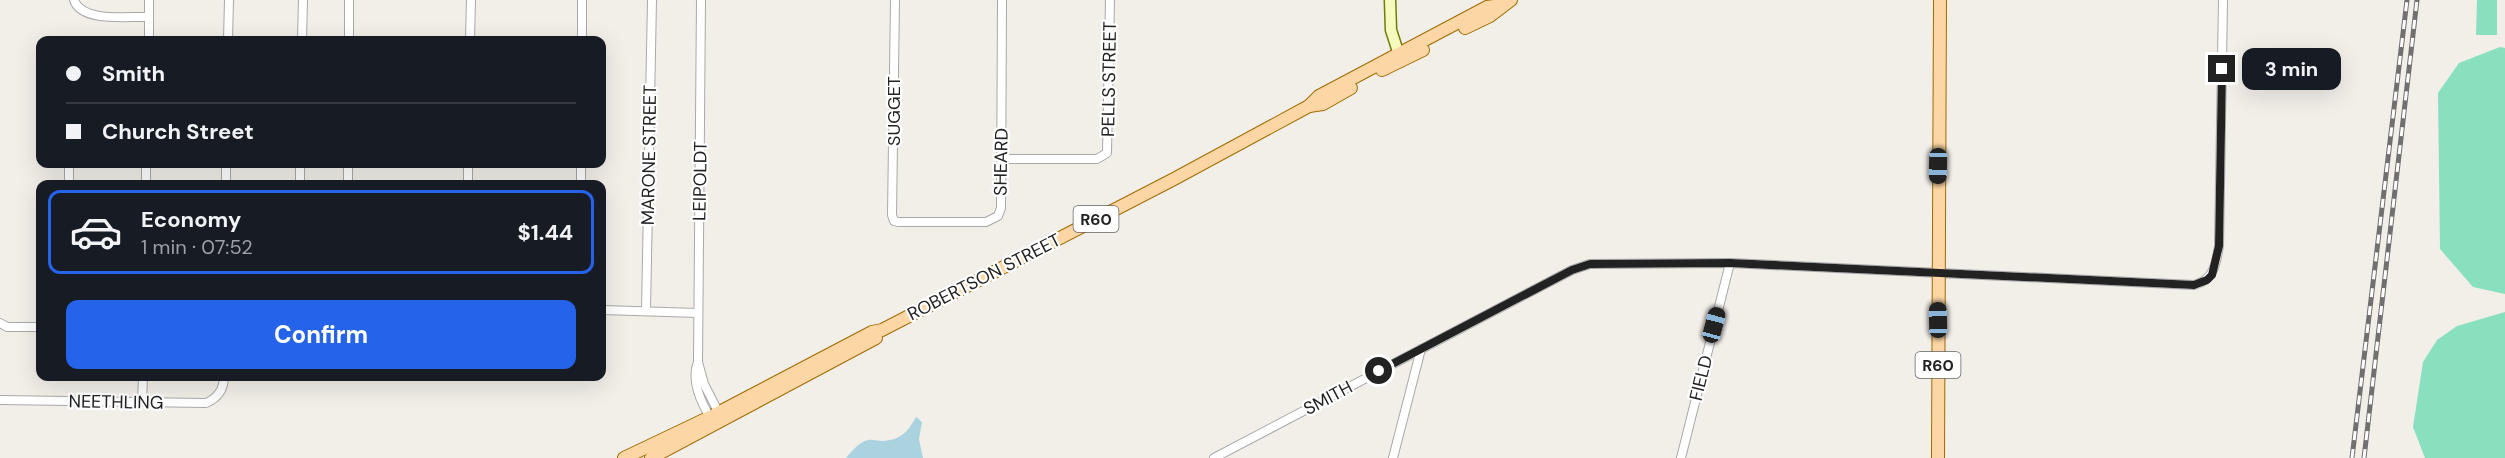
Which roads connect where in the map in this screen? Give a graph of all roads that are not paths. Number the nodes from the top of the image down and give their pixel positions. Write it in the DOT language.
graph roads {
  1 [pos="74,0"];
  2 [pos="149,0"];
  3 [pos="228,0"];
  4 [pos="303,0"];
  5 [pos="349,0"];
  6 [pos="471,0"];
  7 [pos="582,0"];
  8 [pos="652,0"];
  9 [pos="701,0"];
  10 [pos="895,0"];
  11 [pos="1002,0"];
  12 [pos="1110,0"];
  13 [pos="1390,0"];
  14 [pos="1940,0"];
  15 [pos="2223,0"];
  16 [pos="1506,3"];
  17 [pos="149,17"];
  18 [pos="149,36"];
  19 [pos="228,36"];
  20 [pos="302,36"];
  21 [pos="349,36"];
  22 [pos="470,36"];
  23 [pos="582,36"];
  24 [pos="1400,57"];
  25 [pos="1001,159"];
  26 [pos="894,221"];
  27 [pos="1730,263"];
  28 [pos="1937,273"];
  29 [pos="606,310"];
  30 [pos="646,310"];
  31 [pos="698,313"];
  32 [pos="0,323"];
  33 [pos="36,327"];
  34 [pos="1422,349"];
  35 [pos="142,381"];
  36 [pos="224,381"];
  37 [pos="0,400"];
  38 [pos="142,402"];
  39 [pos="717,419"];
  40 [pos="624,458"];
  41 [pos="651,458"];
  42 [pos="1214,458"];
  43 [pos="1393,458"];
  44 [pos="1681,458"];
  45 [pos="1938,458"];
  1 -- 17 [label="street"];
  2 -- 17 [label="street"];
  3 -- 19 [label="street"];
  4 -- 20 [label="street"];
  5 -- 21 [label="street"];
  6 -- 22 [label="street"];
  7 -- 23 [label="street"];
  8 -- 30 [label="street, MARONE STREET"];
  9 -- 31 [label="street, LEIPOLDT"];
  10 -- 26 [label="street, SUGGET"];
  11 -- 25 [label="street, SHEARD"];
  12 -- 25 [label="street, PELLS STREET"];
  13 -- 24 [label="street"];
  14 -- 28 [label="main road, R60"];
  15 -- 28 [label="street, SMITH"];
  16 -- 24 [label="main road, ROBERTSON STREET / R60"];
  17 -- 18 [label="street"];
  24 -- 39 [label="main road, ROBERTSON STREET / R60"];
  25 -- 26 [label="street, SHEARD"];
  27 -- 28 [label="street, SMITH"];
  27 -- 34 [label="street, SMITH"];
  27 -- 44 [label="street, FIELD"];
  28 -- 45 [label="main road, R60"];
  29 -- 30 [label="street"];
  30 -- 31 [label="street"];
  31 -- 39 [label="street, LEIPOLDT"];
  32 -- 33 [label="street"];
  34 -- 42 [label="street, SMITH"];
  34 -- 43 [label="street"];
  35 -- 38 [label="street"];
  36 -- 38 [label="street, NEETHLING"];
  37 -- 38 [label="street, NEETHLING"];
  39 -- 40 [label="main road, ROBERTSON STREET / R60"];
  39 -- 41 [label="main road, ROBERTSON STREET / R60"];
}
